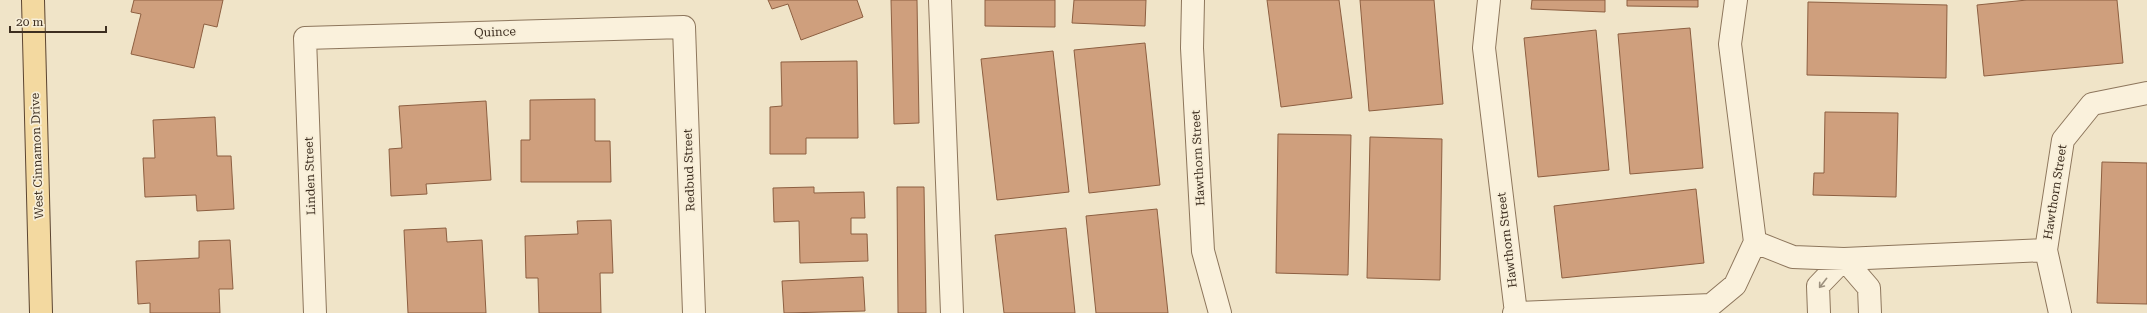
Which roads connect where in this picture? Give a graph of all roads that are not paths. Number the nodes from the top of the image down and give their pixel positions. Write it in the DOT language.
graph roads {
  1 [pos="33,0"];
  2 [pos="940,0"];
  3 [pos="1193,0"];
  4 [pos="1489,0"];
  5 [pos="1736,0"];
  6 [pos="684,26"];
  7 [pos="305,38"];
  8 [pos="2147,93"];
  9 [pos="1755,242"];
  10 [pos="2046,250"];
  11 [pos="1844,259"];
  12 [pos="41,313"];
  13 [pos="315,313"];
  14 [pos="694,313"];
  15 [pos="952,313"];
  16 [pos="1220,313"];
  17 [pos="1515,313"];
  18 [pos="1819,313"];
  19 [pos="1870,313"];
  20 [pos="2060,313"];
  1 -- 12 [label="main road, West Cinnamon Drive"];
  2 -- 15 [label="street"];
  3 -- 16 [label="street, Hawthorn Street"];
  4 -- 17 [label="street, Hawthorn Street"];
  5 -- 9 [label="street"];
  6 -- 7 [label="street, Quince"];
  6 -- 14 [label="street, Redbud Street"];
  7 -- 13 [label="street, Linden Street"];
  8 -- 10 [label="street, Hawthorn Street"];
  9 -- 11 [label="street, Hawthorn Street"];
  9 -- 17 [label="street, Hawthorn Street"];
  10 -- 11 [label="street, Hawthorn Street"];
  10 -- 20 [label="street, Hawthorn Street"];
  11 -- 18 [label="street, one-way"];
  11 -- 19 [label="street"];
}
